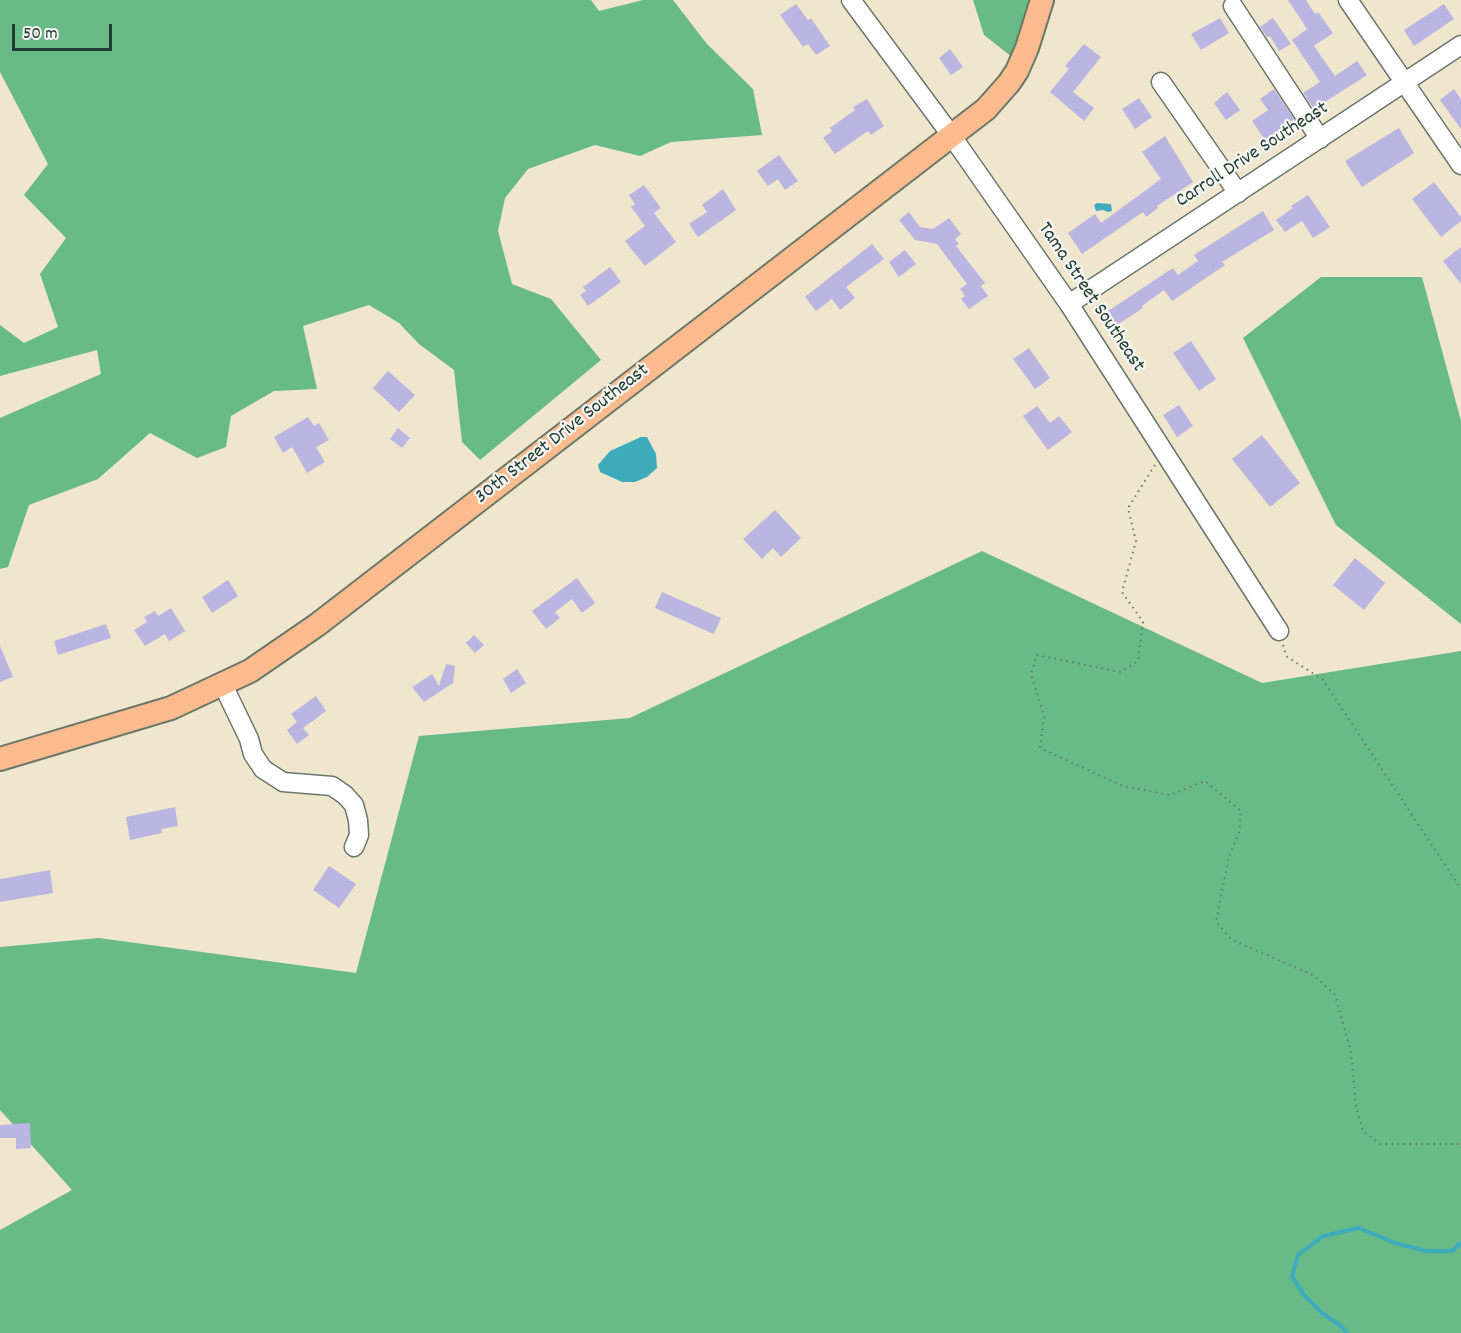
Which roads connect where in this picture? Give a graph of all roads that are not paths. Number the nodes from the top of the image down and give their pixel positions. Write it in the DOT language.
graph roads {
  1 [pos="851,0"];
  2 [pos="1042,0"];
  3 [pos="1348,0"];
  4 [pos="1233,6"];
  5 [pos="1461,45"];
  6 [pos="1161,82"];
  7 [pos="1405,82"];
  8 [pos="951,135"];
  9 [pos="1320,139"];
  10 [pos="1461,165"];
  11 [pos="1238,193"];
  12 [pos="1069,304"];
  13 [pos="1280,631"];
  14 [pos="223,685"];
  15 [pos="0,759"];
  16 [pos="354,848"];
  1 -- 8 [label="street, Tama Street Southeast"];
  2 -- 8 [label="main road, 30th Street Drive Southeast"];
  3 -- 7 [label="street"];
  4 -- 9 [label="street"];
  5 -- 7 [label="street, Carroll Drive Southeast"];
  6 -- 11 [label="street"];
  7 -- 9 [label="street, Carroll Drive Southeast"];
  7 -- 10 [label="street"];
  8 -- 12 [label="street, Tama Street Southeast"];
  8 -- 14 [label="main road, 30th Street Drive Southeast"];
  9 -- 11 [label="street, Carroll Drive Southeast"];
  11 -- 12 [label="street, Carroll Drive Southeast"];
  12 -- 13 [label="street, Tama Street Southeast"];
  14 -- 15 [label="main road, 30th Street Drive Southeast"];
  14 -- 16 [label="street"];
}
